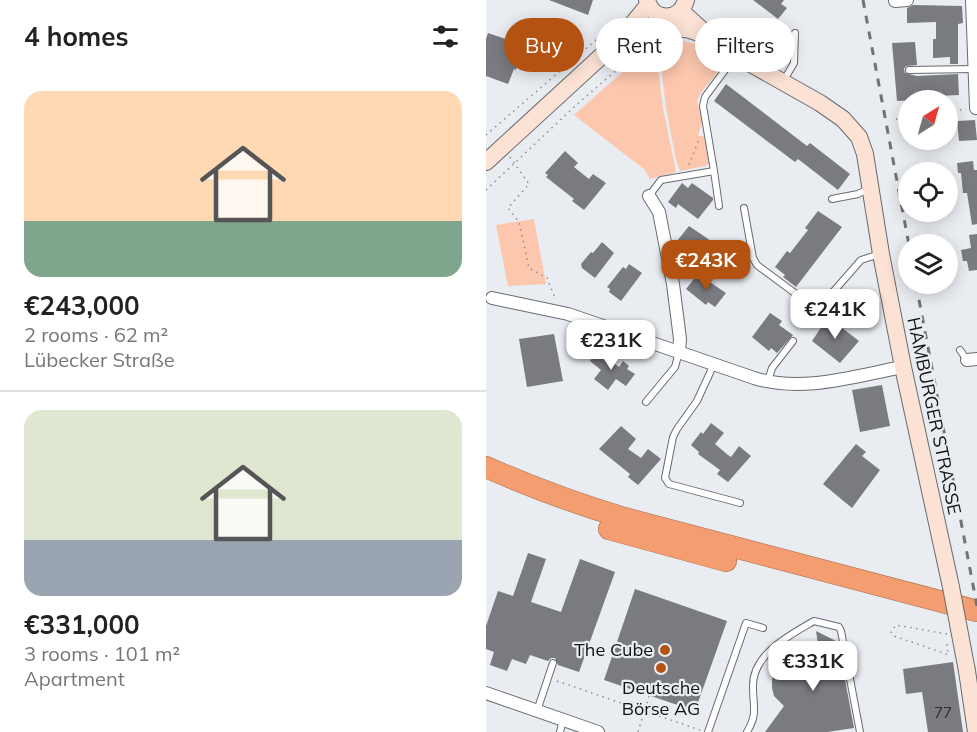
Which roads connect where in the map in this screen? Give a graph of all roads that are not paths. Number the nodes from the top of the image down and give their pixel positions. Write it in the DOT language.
graph roads {
  1 [pos="895,0"];
  2 [pos="907,0"];
  3 [pos="972,0"];
  4 [pos="683,6"];
  5 [pos="651,7"];
  6 [pos="636,18"];
  7 [pos="695,20"];
  8 [pos="596,52"];
  9 [pos="974,69"];
  10 [pos="909,70"];
  11 [pos="724,72"];
  12 [pos="765,72"];
  13 [pos="789,72"];
  14 [pos="783,83"];
  15 [pos="977,108"];
  16 [pos="486,162"];
  17 [pos="714,171"];
  18 [pos="871,188"];
  19 [pos="649,196"];
  20 [pos="832,199"];
  21 [pos="719,206"];
  22 [pos="744,208"];
  23 [pos="881,254"];
  24 [pos="492,297"];
  25 [pos="792,341"];
  26 [pos="679,351"];
  27 [pos="714,364"];
  28 [pos="903,367"];
  29 [pos="768,382"];
  30 [pos="646,402"];
  31 [pos="486,467"];
  32 [pos="486,482"];
  33 [pos="740,503"];
  34 [pos="977,611"];
  35 [pos="977,626"];
  36 [pos="763,628"];
  37 [pos="553,663"];
  38 [pos="486,693"];
  39 [pos="537,711"];
  40 [pos="562,726"];
  41 [pos="598,732"];
  42 [pos="706,732"];
  43 [pos="747,732"];
  44 [pos="860,732"];
  45 [pos="976,732"];
  1 -- 2 [label="street"];
  3 -- 9 [label="street"];
  4 -- 5 [label="street"];
  4 -- 7 [label="street, HAMBURGER STRASSE"];
  5 -- 6 [label="street"];
  8 -- 16 [label="street"];
  9 -- 10 [label="lane"];
  9 -- 15 [label="street"];
  11 -- 17 [label="lane"];
  12 -- 14 [label="street, HAMBURGER STRASSE"];
  13 -- 14 [label="lane"];
  14 -- 18 [label="street, HAMBURGER STRASSE"];
  17 -- 19 [label="lane"];
  17 -- 21 [label="lane"];
  18 -- 20 [label="lane"];
  18 -- 23 [label="street, HAMBURGER STRASSE"];
  19 -- 26 [label="street"];
  22 -- 23 [label="lane"];
  23 -- 28 [label="street, HAMBURGER STRASSE"];
  24 -- 26 [label="street"];
  25 -- 29 [label="lane"];
  26 -- 27 [label="street"];
  26 -- 30 [label="lane"];
  27 -- 29 [label="street"];
  27 -- 33 [label="lane"];
  28 -- 29 [label="street"];
  28 -- 45 [label="street, HAMBURGER STRASSE, bridge"];
  31 -- 34 [label="highway"];
  32 -- 35 [label="highway"];
  36 -- 42 [label="lane"];
  37 -- 39 [label="lane"];
  38 -- 39 [label="street"];
  39 -- 40 [label="street"];
  40 -- 41 [label="street"];
  43 -- 44 [label="lane"];
}
